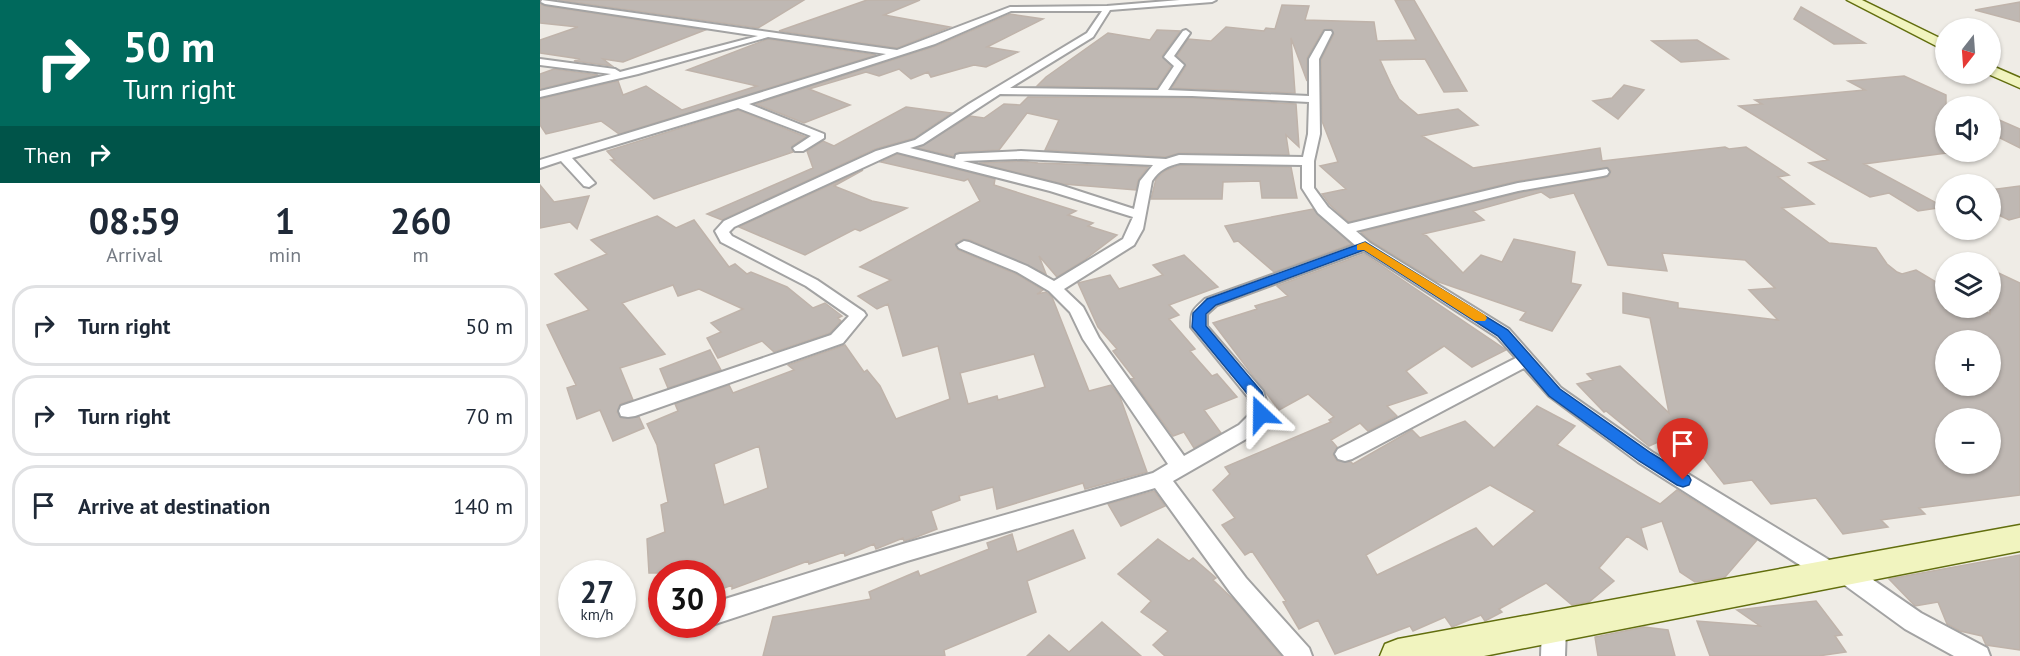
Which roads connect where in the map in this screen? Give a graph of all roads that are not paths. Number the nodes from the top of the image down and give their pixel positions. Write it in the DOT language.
graph roads {
  1 [pos="1212,0"];
  2 [pos="1853,0"];
  3 [pos="1865,0"];
  4 [pos="547,1"];
  5 [pos="1107,8"];
  6 [pos="1186,33"];
  7 [pos="1328,33"];
  8 [pos="770,35"];
  9 [pos="1935,35"];
  10 [pos="1935,41"];
  11 [pos="899,53"];
  12 [pos="540,62"];
  13 [pos="2001,69"];
  14 [pos="627,73"];
  15 [pos="2001,74"];
  16 [pos="2020,78"];
  17 [pos="2020,84"];
  18 [pos="998,91"];
  19 [pos="1161,93"];
  20 [pos="540,94"];
  21 [pos="1315,99"];
  22 [pos="741,105"];
  23 [pos="799,148"];
  24 [pos="897,149"];
  25 [pos="564,157"];
  26 [pos="944,159"];
  27 [pos="1308,161"];
  28 [pos="1164,162"];
  29 [pos="540,164"];
  30 [pos="1603,172"];
  31 [pos="589,183"];
  32 [pos="1140,215"];
  33 [pos="1345,229"];
  34 [pos="964,245"];
  35 [pos="1365,246"];
  36 [pos="1054,288"];
  37 [pos="1526,360"];
  38 [pos="628,411"];
  39 [pos="1345,454"];
  40 [pos="1180,467"];
  41 [pos="1159,479"];
  42 [pos="2020,538"];
  43 [pos="1839,574"];
  44 [pos="726,610"];
  45 [pos="1554,642"];
  46 [pos="1300,656"];
  47 [pos="1398,656"];
  48 [pos="1978,656"];
  1 -- 5 [label="street"];
  2 -- 10 [label="main road"];
  3 -- 9 [label="main road"];
  4 -- 8 [label="street"];
  5 -- 11 [label="street"];
  5 -- 18 [label="street"];
  6 -- 19 [label="street"];
  7 -- 21 [label="street"];
  8 -- 11 [label="street"];
  8 -- 14 [label="street"];
  11 -- 22 [label="street"];
  12 -- 14 [label="street"];
  13 -- 16 [label="main road"];
  14 -- 20 [label="street"];
  15 -- 17 [label="main road"];
  18 -- 19 [label="street"];
  18 -- 24 [label="street"];
  19 -- 21 [label="street"];
  21 -- 27 [label="street"];
  22 -- 23 [label="street"];
  22 -- 25 [label="street"];
  24 -- 26 [label="street"];
  24 -- 38 [label="street"];
  25 -- 29 [label="street"];
  25 -- 31 [label="street"];
  26 -- 28 [label="street"];
  26 -- 32 [label="street"];
  27 -- 28 [label="street"];
  27 -- 33 [label="street"];
  28 -- 32 [label="street"];
  30 -- 33 [label="street"];
  32 -- 36 [label="street"];
  33 -- 35 [label="street"];
  34 -- 36 [label="street"];
  35 -- 37 [label="street"];
  35 -- 40 [label="street"];
  36 -- 40 [label="street"];
  37 -- 39 [label="street"];
  37 -- 43 [label="street"];
  40 -- 41 [label="street"];
  41 -- 44 [label="street"];
  41 -- 46 [label="street"];
  42 -- 43 [label="main road"];
  43 -- 45 [label="main road"];
  43 -- 48 [label="street"];
  45 -- 47 [label="main road"];
}
